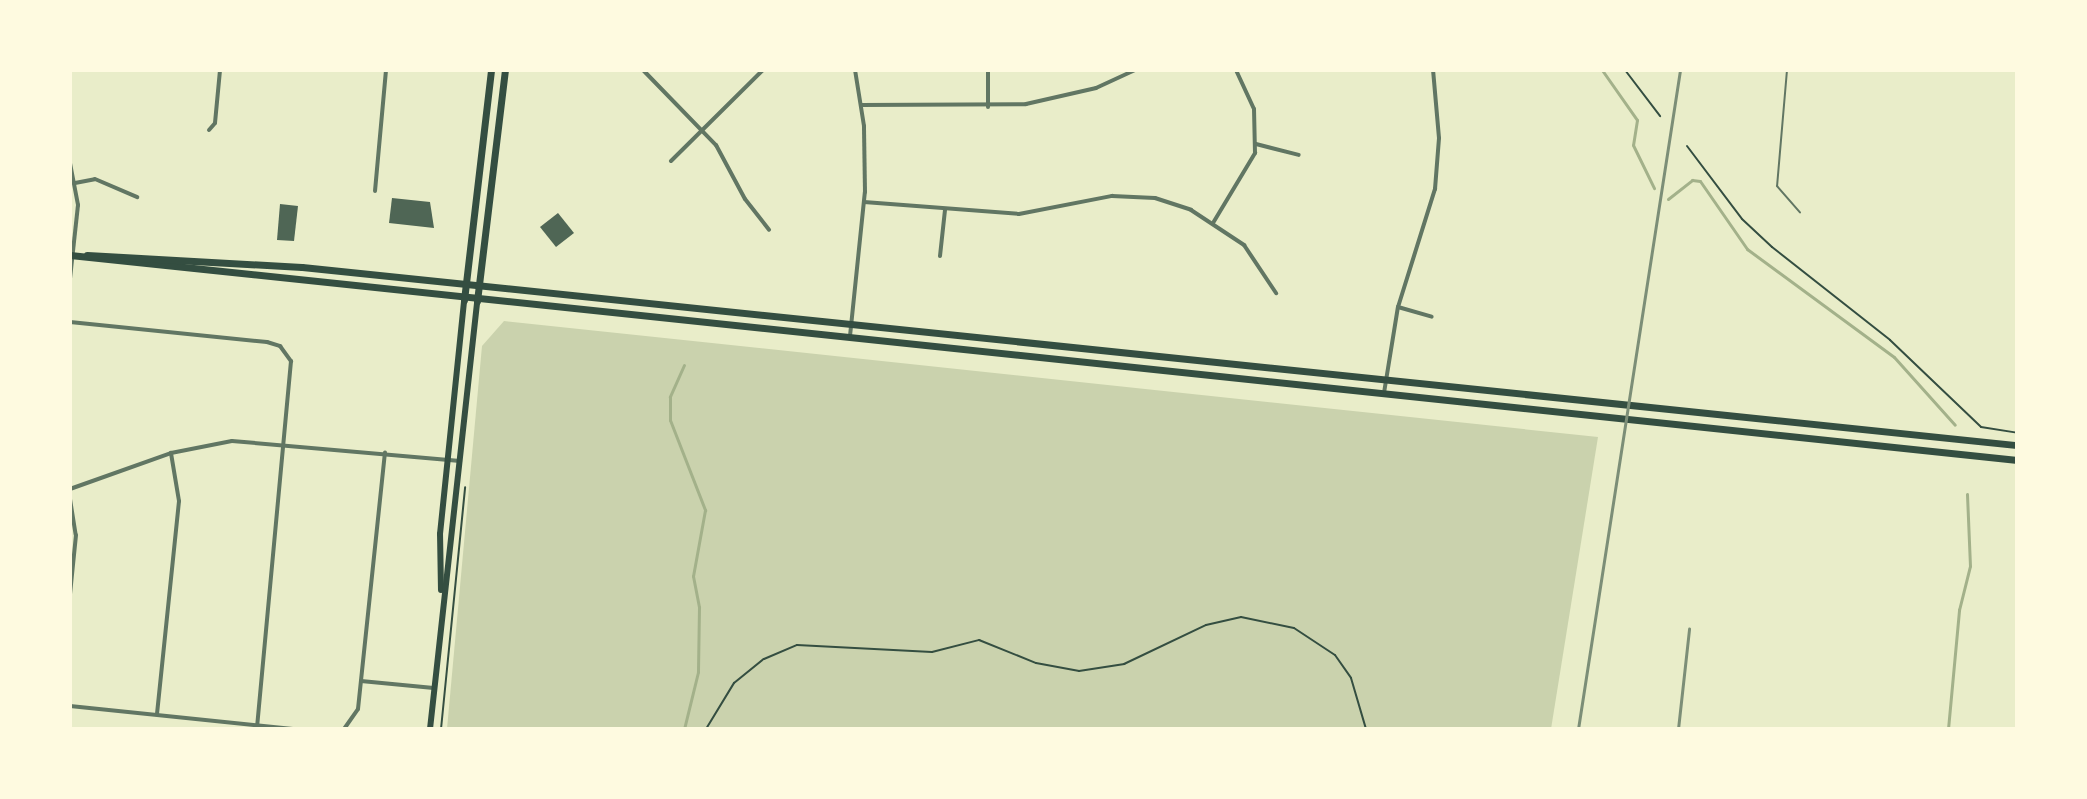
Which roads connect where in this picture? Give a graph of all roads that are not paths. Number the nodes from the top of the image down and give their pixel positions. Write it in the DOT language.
graph roads {
  1 [pos="220,70"];
  2 [pos="386,70"];
  3 [pos="491,70"];
  4 [pos="505,70"];
  5 [pos="643,70"];
  6 [pos="763,70"];
  7 [pos="855,70"];
  8 [pos="988,70"];
  9 [pos="1135,70"];
  10 [pos="1236,70"];
  11 [pos="1433,70"];
  12 [pos="1787,70"];
  13 [pos="861,105"];
  14 [pos="988,107"];
  15 [pos="209,130"];
  16 [pos="702,131"];
  17 [pos="1256,144"];
  18 [pos="1299,155"];
  19 [pos="671,161"];
  20 [pos="70,163"];
  21 [pos="75,183"];
  22 [pos="375,191"];
  23 [pos="137,197"];
  24 [pos="864,202"];
  25 [pos="945,210"];
  26 [pos="1800,212"];
  27 [pos="1213,223"];
  28 [pos="769,230"];
  29 [pos="71,255"];
  30 [pos="940,256"];
  31 [pos="70,279"];
  32 [pos="465,285"];
  33 [pos="478,286"];
  34 [pos="1276,293"];
  35 [pos="464,300"];
  36 [pos="477,301"];
  37 [pos="1398,307"];
  38 [pos="1432,317"];
  39 [pos="70,322"];
  40 [pos="851,323"];
  41 [pos="850,338"];
  42 [pos="1386,378"];
  43 [pos="1384,393"];
  44 [pos="285,443"];
  45 [pos="2017,445"];
  46 [pos="385,452"];
  47 [pos="171,453"];
  48 [pos="447,459"];
  49 [pos="2017,460"];
  50 [pos="460,461"];
  51 [pos="70,489"];
  52 [pos="70,499"];
  53 [pos="70,594"];
  54 [pos="441,606"];
  55 [pos="361,681"];
  56 [pos="434,688"];
  57 [pos="70,706"];
  58 [pos="157,714"];
  59 [pos="257,725"];
  60 [pos="293,729"];
  61 [pos="344,729"];
  62 [pos="430,729"];
  1 -- 15 [label="street"];
  2 -- 22 [label="street"];
  3 -- 32 [label="main road"];
  4 -- 33 [label="main road"];
  5 -- 16 [label="street"];
  6 -- 16 [label="street"];
  7 -- 13 [label="street"];
  8 -- 14 [label="street"];
  9 -- 14 [label="street"];
  10 -- 17 [label="street"];
  11 -- 37 [label="street"];
  12 -- 26 [label="lane"];
  13 -- 14 [label="street"];
  13 -- 24 [label="street"];
  16 -- 19 [label="street"];
  16 -- 28 [label="street"];
  17 -- 18 [label="street"];
  17 -- 27 [label="street"];
  20 -- 21 [label="street"];
  21 -- 23 [label="street"];
  21 -- 29 [label="street"];
  24 -- 25 [label="street"];
  24 -- 40 [label="street"];
  25 -- 27 [label="street"];
  25 -- 30 [label="street"];
  27 -- 34 [label="street"];
  29 -- 31 [label="street"];
  29 -- 32 [label="main road"];
  29 -- 35 [label="main road"];
  32 -- 33 [label="main road"];
  32 -- 35 [label="main road"];
  33 -- 36 [label="main road"];
  33 -- 40 [label="main road"];
  35 -- 36 [label="main road"];
  35 -- 48 [label="main road"];
  36 -- 41 [label="main road"];
  36 -- 50 [label="main road"];
  37 -- 38 [label="street"];
  37 -- 42 [label="street"];
  39 -- 44 [label="street"];
  40 -- 41 [label="street"];
  40 -- 42 [label="main road"];
  41 -- 43 [label="main road"];
  42 -- 43 [label="street"];
  42 -- 45 [label="main road"];
  43 -- 49 [label="main road"];
  44 -- 46 [label="street"];
  44 -- 47 [label="street"];
  44 -- 59 [label="street"];
  46 -- 48 [label="street"];
  46 -- 55 [label="street"];
  47 -- 51 [label="street"];
  47 -- 58 [label="street"];
  48 -- 50 [label="street"];
  48 -- 54 [label="main road"];
  50 -- 54 [label="main road"];
  52 -- 53 [label="street"];
  54 -- 56 [label="main road"];
  55 -- 56 [label="street"];
  55 -- 61 [label="street"];
  56 -- 62 [label="main road"];
  57 -- 58 [label="street"];
  58 -- 59 [label="street"];
  59 -- 60 [label="street"];
}
